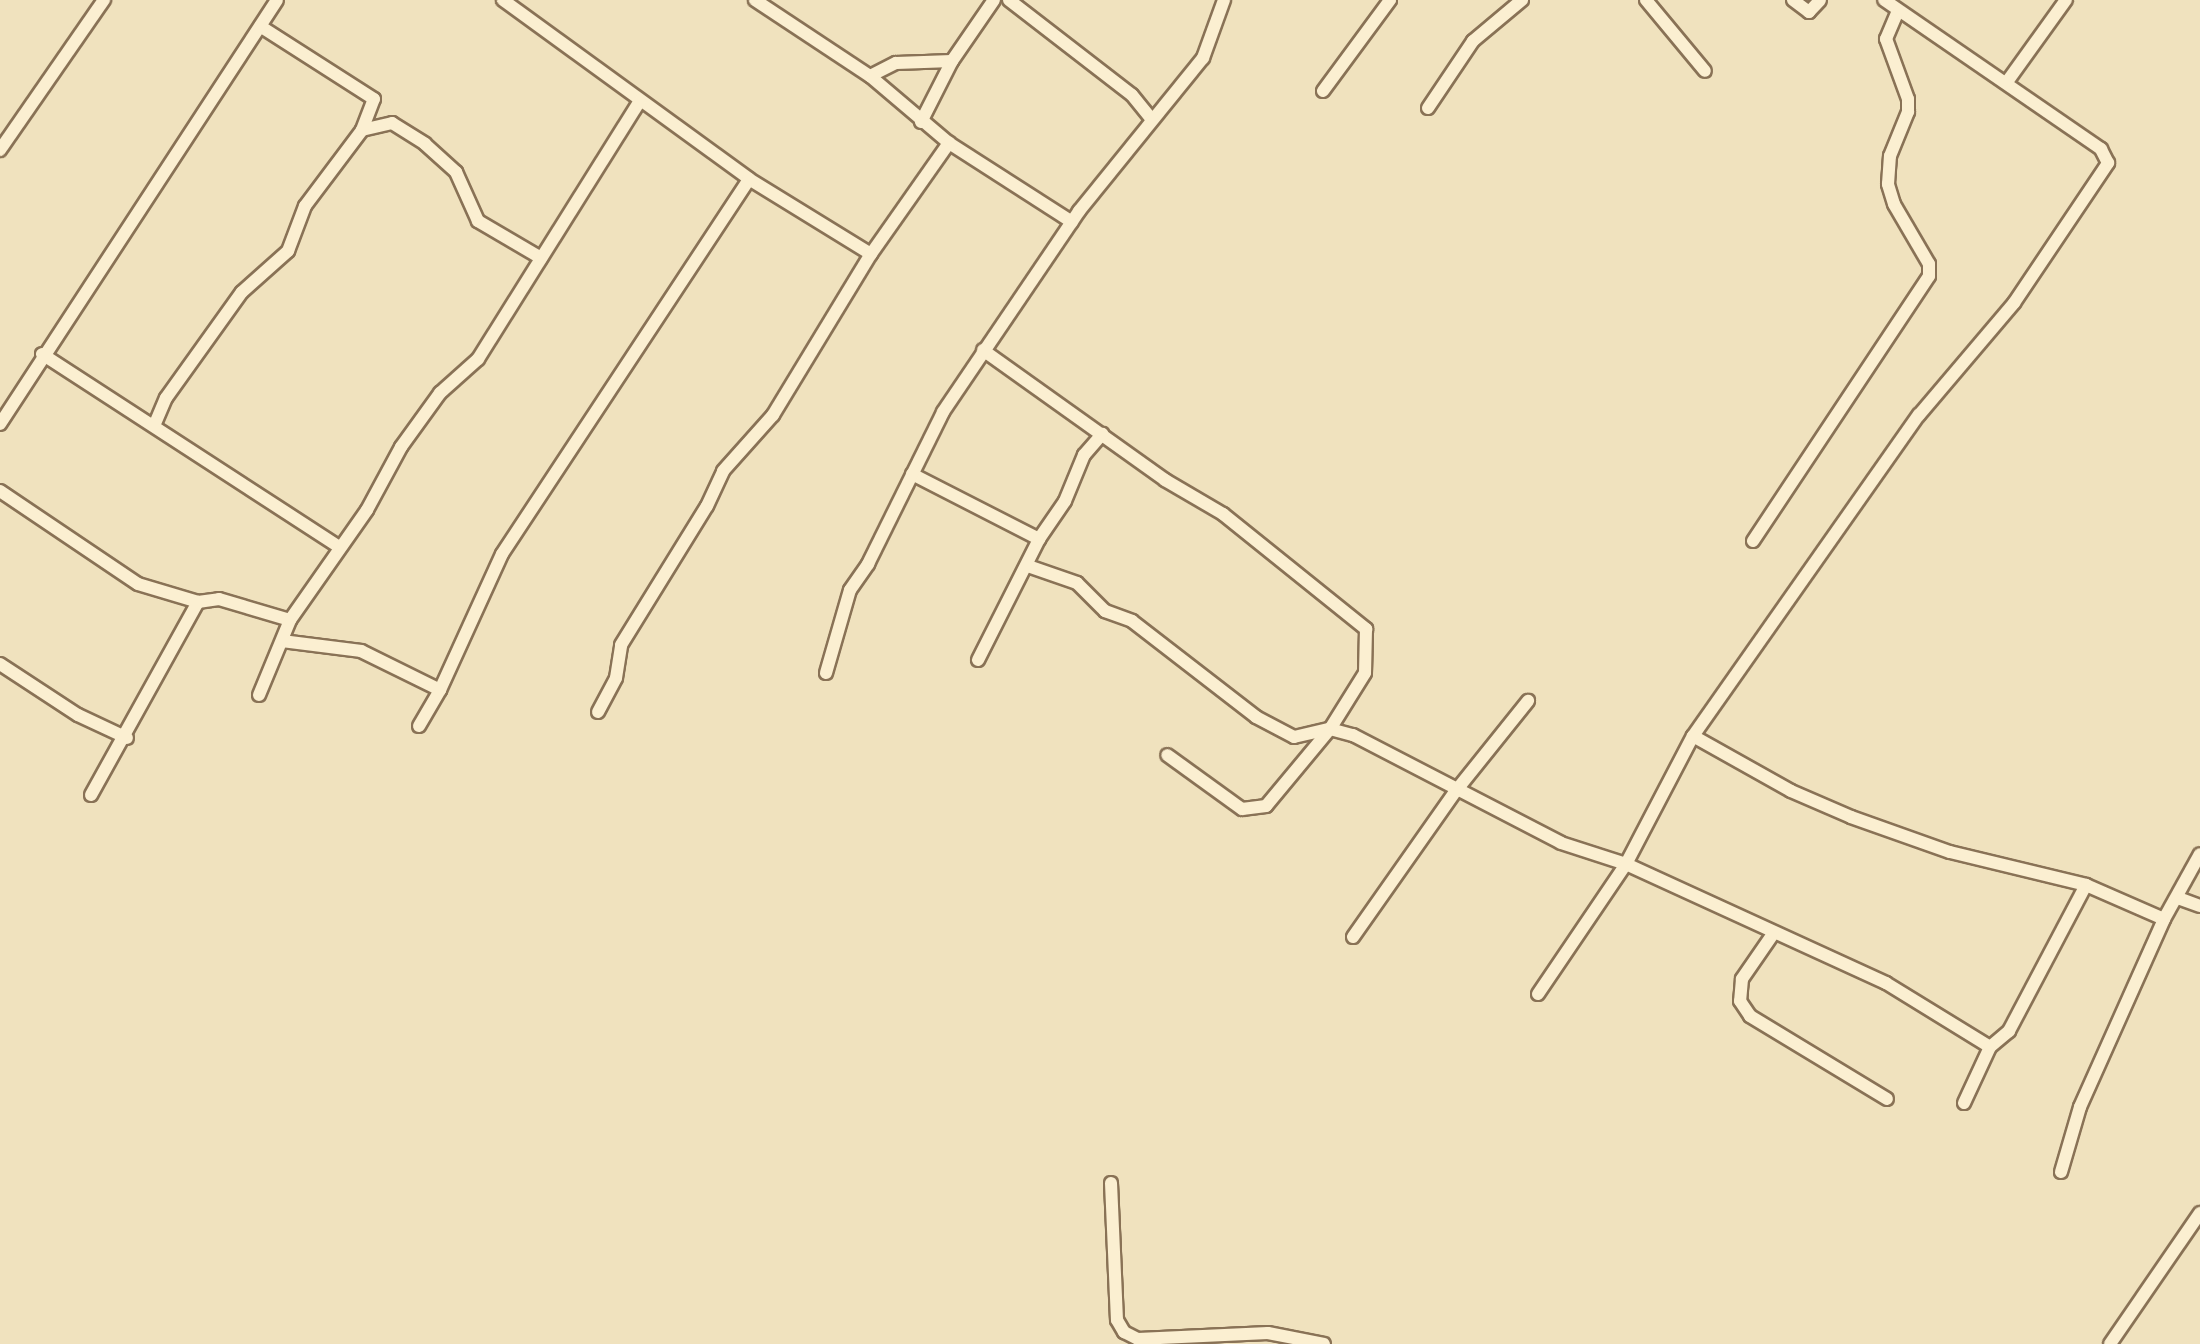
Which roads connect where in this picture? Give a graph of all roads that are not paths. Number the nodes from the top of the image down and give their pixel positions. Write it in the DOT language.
graph roads {
  1 [pos="104,0"];
  2 [pos="277,0"];
  3 [pos="502,0"];
  4 [pos="755,0"];
  5 [pos="994,0"];
  6 [pos="1008,0"];
  7 [pos="1224,0"];
  8 [pos="1390,0"];
  9 [pos="1522,0"];
  10 [pos="1646,0"];
  11 [pos="1793,0"];
  12 [pos="1820,0"];
  13 [pos="1884,0"];
  14 [pos="2066,0"];
  15 [pos="1898,11"];
  16 [pos="260,26"];
  17 [pos="952,61"];
  18 [pos="1705,71"];
  19 [pos="870,76"];
  20 [pos="2007,82"];
  21 [pos="1323,91"];
  22 [pos="640,101"];
  23 [pos="1428,108"];
  24 [pos="1150,117"];
  25 [pos="920,122"];
  26 [pos="362,130"];
  27 [pos="949,143"];
  28 [pos="0,150"];
  29 [pos="750,179"];
  30 [pos="1072,222"];
  31 [pos="871,254"];
  32 [pos="540,258"];
  33 [pos="983,350"];
  34 [pos="42,354"];
  35 [pos="0,424"];
  36 [pos="154,426"];
  37 [pos="1102,434"];
  38 [pos="912,474"];
  39 [pos="0,491"];
  40 [pos="1038,539"];
  41 [pos="1753,540"];
  42 [pos="338,546"];
  43 [pos="1028,566"];
  44 [pos="198,602"];
  45 [pos="290,620"];
  46 [pos="282,641"];
  47 [pos="978,660"];
  48 [pos="0,664"];
  49 [pos="826,673"];
  50 [pos="440,690"];
  51 [pos="259,695"];
  52 [pos="1528,701"];
  53 [pos="598,712"];
  54 [pos="418,726"];
  55 [pos="1330,729"];
  56 [pos="1693,736"];
  57 [pos="127,738"];
  58 [pos="1167,756"];
  59 [pos="1455,792"];
  60 [pos="92,795"];
  61 [pos="2200,854"];
  62 [pos="1626,864"];
  63 [pos="2086,885"];
  64 [pos="2178,898"];
  65 [pos="2200,906"];
  66 [pos="2164,919"];
  67 [pos="1773,934"];
  68 [pos="1353,937"];
  69 [pos="1538,994"];
  70 [pos="1990,1048"];
  71 [pos="1887,1099"];
  72 [pos="1964,1103"];
  73 [pos="2062,1172"];
  74 [pos="1111,1183"];
  75 [pos="2200,1214"];
  76 [pos="1324,1344"];
  77 [pos="2110,1344"];
  1 -- 28 [label="street"];
  2 -- 16 [label="street"];
  3 -- 22 [label="street"];
  4 -- 19 [label="street"];
  5 -- 17 [label="street"];
  6 -- 24 [label="street"];
  7 -- 24 [label="street"];
  8 -- 21 [label="street"];
  9 -- 23 [label="street"];
  10 -- 18 [label="street"];
  11 -- 12 [label="street"];
  13 -- 15 [label="street"];
  14 -- 20 [label="street"];
  15 -- 20 [label="street"];
  15 -- 41 [label="street"];
  16 -- 26 [label="street"];
  16 -- 34 [label="street"];
  17 -- 19 [label="street"];
  17 -- 25 [label="street"];
  19 -- 25 [label="street"];
  20 -- 56 [label="street"];
  22 -- 29 [label="street"];
  22 -- 32 [label="street"];
  24 -- 30 [label="street"];
  25 -- 27 [label="street"];
  26 -- 32 [label="street"];
  26 -- 36 [label="street"];
  27 -- 30 [label="street"];
  27 -- 31 [label="street"];
  29 -- 31 [label="street"];
  29 -- 50 [label="street"];
  30 -- 33 [label="street"];
  31 -- 53 [label="street"];
  32 -- 42 [label="street"];
  33 -- 37 [label="street"];
  33 -- 38 [label="street"];
  34 -- 35 [label="street"];
  34 -- 36 [label="street"];
  36 -- 42 [label="street"];
  37 -- 40 [label="street"];
  37 -- 55 [label="street"];
  38 -- 40 [label="street"];
  38 -- 49 [label="street"];
  39 -- 44 [label="street"];
  40 -- 43 [label="street"];
  42 -- 45 [label="street"];
  43 -- 47 [label="street"];
  43 -- 55 [label="street"];
  44 -- 45 [label="street"];
  44 -- 57 [label="street"];
  45 -- 46 [label="street"];
  46 -- 50 [label="street"];
  46 -- 51 [label="street"];
  48 -- 57 [label="street"];
  50 -- 54 [label="street"];
  52 -- 59 [label="street"];
  55 -- 58 [label="street"];
  55 -- 59 [label="street"];
  56 -- 62 [label="street"];
  56 -- 63 [label="street"];
  57 -- 60 [label="street"];
  59 -- 62 [label="street"];
  59 -- 68 [label="street"];
  61 -- 64 [label="street"];
  62 -- 67 [label="street"];
  62 -- 69 [label="street"];
  63 -- 66 [label="street"];
  63 -- 70 [label="street"];
  64 -- 65 [label="street"];
  64 -- 66 [label="street"];
  66 -- 73 [label="street"];
  67 -- 70 [label="street"];
  67 -- 71 [label="street"];
  70 -- 72 [label="street"];
  74 -- 76 [label="street"];
  75 -- 77 [label="street"];
}
